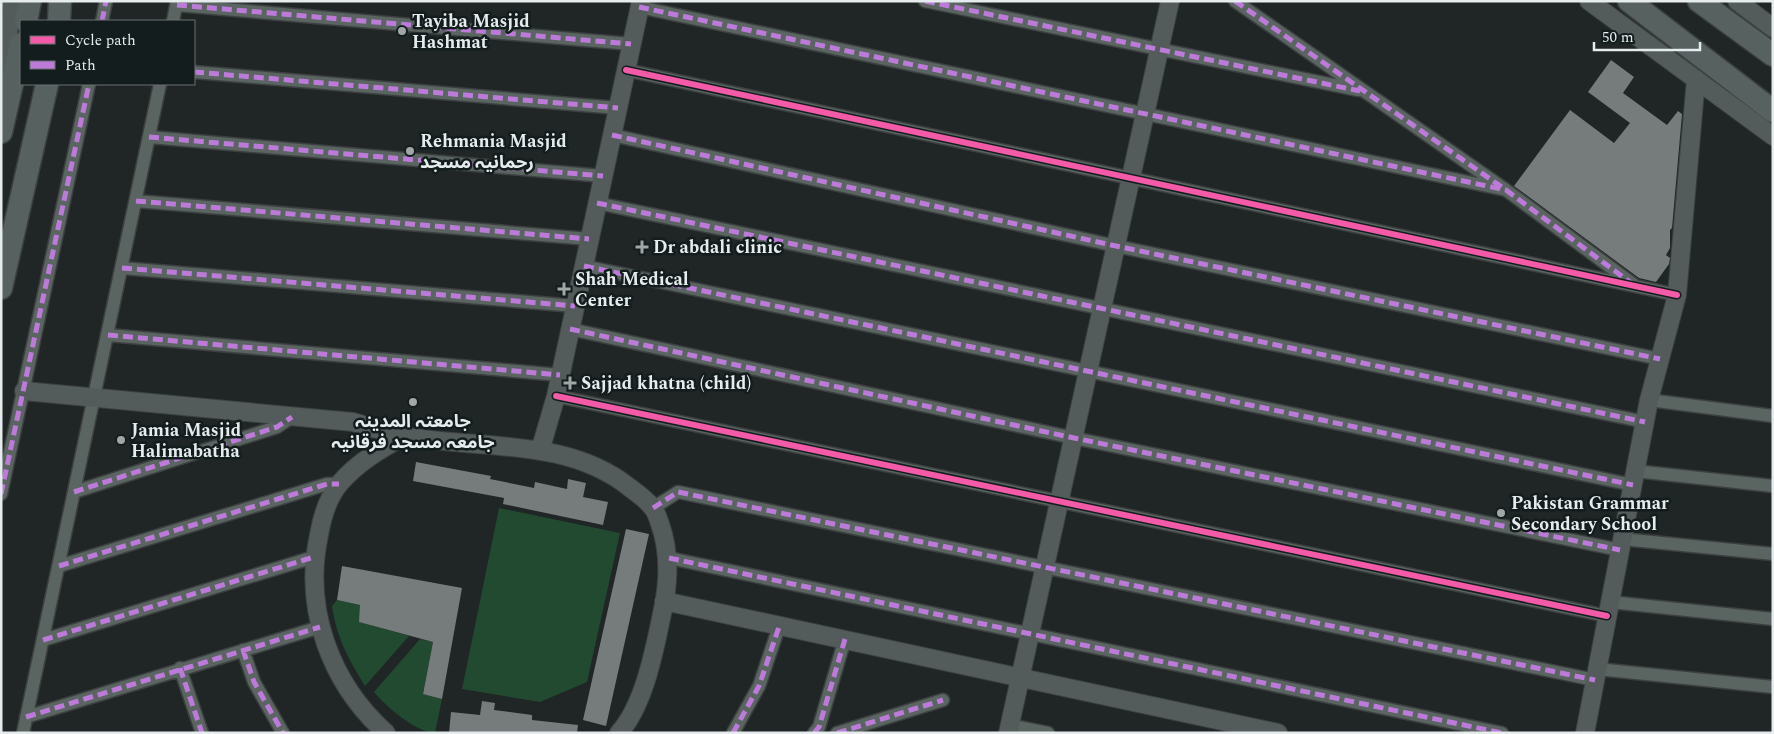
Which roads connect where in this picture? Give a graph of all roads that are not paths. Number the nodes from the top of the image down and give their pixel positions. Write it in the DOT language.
graph roads {
  1 [pos="14,1"];
  2 [pos="30,1"];
  3 [pos="60,1"];
  4 [pos="65,1"];
  5 [pos="106,1"];
  6 [pos="925,1"];
  7 [pos="1170,1"];
  8 [pos="1235,1"];
  9 [pos="1589,1"];
  10 [pos="1629,1"];
  11 [pos="1699,1"];
  12 [pos="1737,1"];
  13 [pos="177,3"];
  14 [pos="640,4"];
  15 [pos="20,20"];
  16 [pos="60,20"];
  17 [pos="60,20"];
  18 [pos="102,20"];
  19 [pos="173,20"];
  20 [pos="1773,28"];
  21 [pos="15,30"];
  22 [pos="631,44"];
  23 [pos="1159,50"];
  24 [pos="1773,55"];
  25 [pos="626,70"];
  26 [pos="195,72"];
  27 [pos="1,78"];
  28 [pos="1696,79"];
  29 [pos="47,85"];
  30 [pos="89,85"];
  31 [pos="160,85"];
  32 [pos="1365,92"];
  33 [pos="1767,107"];
  34 [pos="618,108"];
  35 [pos="1145,114"];
  36 [pos="1,132"];
  37 [pos="612,135"];
  38 [pos="1773,136"];
  39 [pos="149,137"];
  40 [pos="603,176"];
  41 [pos="1131,180"];
  42 [pos="1506,190"];
  43 [pos="136,201"];
  44 [pos="597,203"];
  45 [pos="589,239"];
  46 [pos="1116,246"];
  47 [pos="584,266"];
  48 [pos="122,268"];
  49 [pos="1637,287"];
  50 [pos="1,288"];
  51 [pos="1677,295"];
  52 [pos="575,306"];
  53 [pos="1102,308"];
  54 [pos="570,329"];
  55 [pos="108,335"];
  56 [pos="1660,359"];
  57 [pos="1088,372"];
  58 [pos="560,374"];
  59 [pos="24,391"];
  60 [pos="556,396"];
  61 [pos="94,399"];
  62 [pos="1649,400"];
  63 [pos="1773,416"];
  64 [pos="292,417"];
  65 [pos="1645,422"];
  66 [pos="404,436"];
  67 [pos="1074,438"];
  68 [pos="540,451"];
  69 [pos="1634,478"];
  70 [pos="339,484"];
  71 [pos="1773,486"];
  72 [pos="74,492"];
  73 [pos="1,494"];
  74 [pos="1060,502"];
  75 [pos="654,508"];
  76 [pos="1621,544"];
  77 [pos="1773,554"];
  78 [pos="314,557"];
  79 [pos="668,558"];
  80 [pos="59,566"];
  81 [pos="1045,566"];
  82 [pos="664,601"];
  83 [pos="1609,609"];
  84 [pos="1773,620"];
  85 [pos="780,624"];
  86 [pos="320,627"];
  87 [pos="1030,633"];
  88 [pos="845,639"];
  89 [pos="43,640"];
  90 [pos="243,650"];
  91 [pos="180,668"];
  92 [pos="1596,675"];
  93 [pos="1020,677"];
  94 [pos="1773,687"];
  95 [pos="943,700"];
  96 [pos="26,718"];
  97 [pos="1009,729"];
  98 [pos="23,733"];
  99 [pos="201,733"];
  100 [pos="282,733"];
  101 [pos="386,733"];
  102 [pos="619,733"];
  103 [pos="734,733"];
  104 [pos="814,733"];
  105 [pos="837,733"];
  106 [pos="1048,733"];
  107 [pos="1278,733"];
  108 [pos="1502,733"];
  109 [pos="1585,733"];
  1 -- 21 [label="street"];
  2 -- 15 [label="highway"];
  3 -- 16 [label="highway"];
  4 -- 17 [label="street"];
  5 -- 18 [label="street"];
  6 -- 23 [label="street"];
  7 -- 23 [label="street"];
  8 -- 32 [label="street"];
  9 -- 28 [label="street"];
  10 -- 33 [label="highway"];
  11 -- 24 [label="highway"];
  12 -- 20 [label="street"];
  13 -- 19 [label="street"];
  13 -- 22 [label="street"];
  14 -- 22 [label="street"];
  14 -- 35 [label="street"];
  21 -- 27 [label="street"];
  21 -- 36 [label="highway"];
  22 -- 25 [label="street"];
  23 -- 32 [label="street"];
  23 -- 35 [label="street"];
  25 -- 34 [label="street"];
  25 -- 41 [label="street"];
  26 -- 34 [label="street"];
  28 -- 38 [label="street"];
  28 -- 51 [label="street"];
  29 -- 50 [label="highway"];
  30 -- 59 [label="street"];
  31 -- 39 [label="street"];
  32 -- 42 [label="street"];
  34 -- 37 [label="street"];
  35 -- 41 [label="street"];
  35 -- 42 [label="street"];
  37 -- 40 [label="street"];
  37 -- 46 [label="street"];
  39 -- 40 [label="street"];
  39 -- 43 [label="street"];
  40 -- 44 [label="street"];
  41 -- 46 [label="street"];
  41 -- 49 [label="street"];
  42 -- 49 [label="street"];
  43 -- 45 [label="street"];
  43 -- 48 [label="street"];
  44 -- 45 [label="street"];
  44 -- 53 [label="street"];
  45 -- 47 [label="street"];
  46 -- 53 [label="street"];
  46 -- 56 [label="street"];
  47 -- 52 [label="street"];
  47 -- 57 [label="street"];
  48 -- 52 [label="street"];
  48 -- 55 [label="street"];
  49 -- 51 [label="street"];
  51 -- 56 [label="street"];
  52 -- 54 [label="street"];
  53 -- 57 [label="street"];
  53 -- 65 [label="street"];
  54 -- 58 [label="street"];
  54 -- 67 [label="street"];
  55 -- 58 [label="street"];
  55 -- 61 [label="street"];
  56 -- 62 [label="street"];
  57 -- 67 [label="street"];
  57 -- 69 [label="street"];
  58 -- 60 [label="street"];
  59 -- 61 [label="street"];
  59 -- 73 [label="street"];
  60 -- 68 [label="street"];
  60 -- 74 [label="street"];
  61 -- 64 [label="street"];
  61 -- 72 [label="street"];
  62 -- 63 [label="street"];
  62 -- 65 [label="street"];
  64 -- 66 [label="street"];
  64 -- 72 [label="street"];
  65 -- 69 [label="street"];
  66 -- 68 [label="street"];
  66 -- 70 [label="street"];
  67 -- 74 [label="street"];
  67 -- 76 [label="street"];
  68 -- 75 [label="street"];
  69 -- 71 [label="street"];
  69 -- 76 [label="street"];
  70 -- 78 [label="street"];
  70 -- 80 [label="street"];
  72 -- 80 [label="street"];
  74 -- 81 [label="street"];
  74 -- 83 [label="street"];
  75 -- 79 [label="street"];
  75 -- 81 [label="street"];
  76 -- 77 [label="street"];
  76 -- 83 [label="street"];
  78 -- 86 [label="street"];
  78 -- 89 [label="street"];
  79 -- 82 [label="street"];
  79 -- 87 [label="street"];
  80 -- 89 [label="street"];
  81 -- 87 [label="street"];
  81 -- 92 [label="street"];
  82 -- 85 [label="street"];
  82 -- 102 [label="street"];
  83 -- 84 [label="street"];
  83 -- 92 [label="street"];
  85 -- 88 [label="street"];
  85 -- 103 [label="street"];
  86 -- 90 [label="street"];
  86 -- 101 [label="street"];
  87 -- 93 [label="street"];
  87 -- 108 [label="street"];
  88 -- 93 [label="street"];
  88 -- 104 [label="street"];
  89 -- 96 [label="street"];
  90 -- 91 [label="street"];
  90 -- 100 [label="street"];
  91 -- 96 [label="street"];
  91 -- 99 [label="street"];
  92 -- 94 [label="street"];
  92 -- 109 [label="street"];
  93 -- 97 [label="street"];
  93 -- 107 [label="street"];
  95 -- 105 [label="street"];
  96 -- 98 [label="street"];
  97 -- 106 [label="street"];
}
